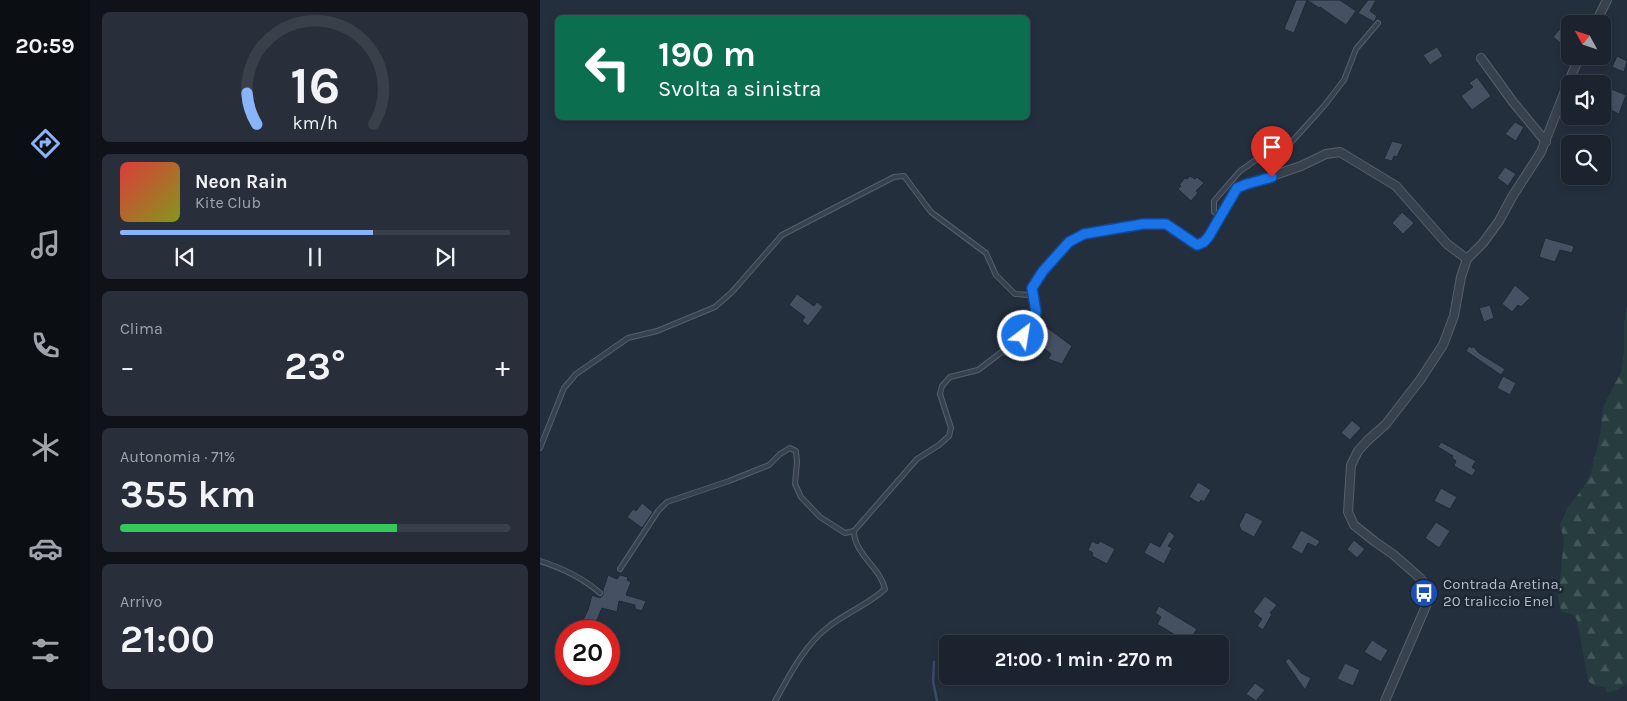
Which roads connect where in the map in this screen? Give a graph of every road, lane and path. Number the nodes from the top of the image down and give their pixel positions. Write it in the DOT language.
graph roads {
  1 [pos="1607,0"];
  2 [pos="1600,15"];
  3 [pos="1378,23"];
  4 [pos="1481,58"];
  5 [pos="1576,65"];
  6 [pos="1546,142"];
  7 [pos="1220,217"];
  8 [pos="1467,259"];
  9 [pos="1033,293"];
  10 [pos="1032,329"];
  11 [pos="540,448"];
  12 [pos="854,531"];
  13 [pos="540,561"];
  14 [pos="620,568"];
  15 [pos="600,592"];
  16 [pos="775,701"];
  17 [pos="1385,701"];
  1 -- 2 [label="street"];
  3 -- 7 [label="lane"];
  4 -- 6 [label="street"];
  5 -- 6 [label="street"];
  6 -- 8 [label="street"];
  7 -- 8 [label="street"];
  7 -- 9 [label="street"];
  8 -- 17 [label="street"];
  9 -- 10 [label="street"];
  9 -- 11 [label="lane"];
  10 -- 12 [label="lane"];
  12 -- 14 [label="lane"];
  12 -- 16 [label="lane"];
  13 -- 15 [label="lane"];
}
